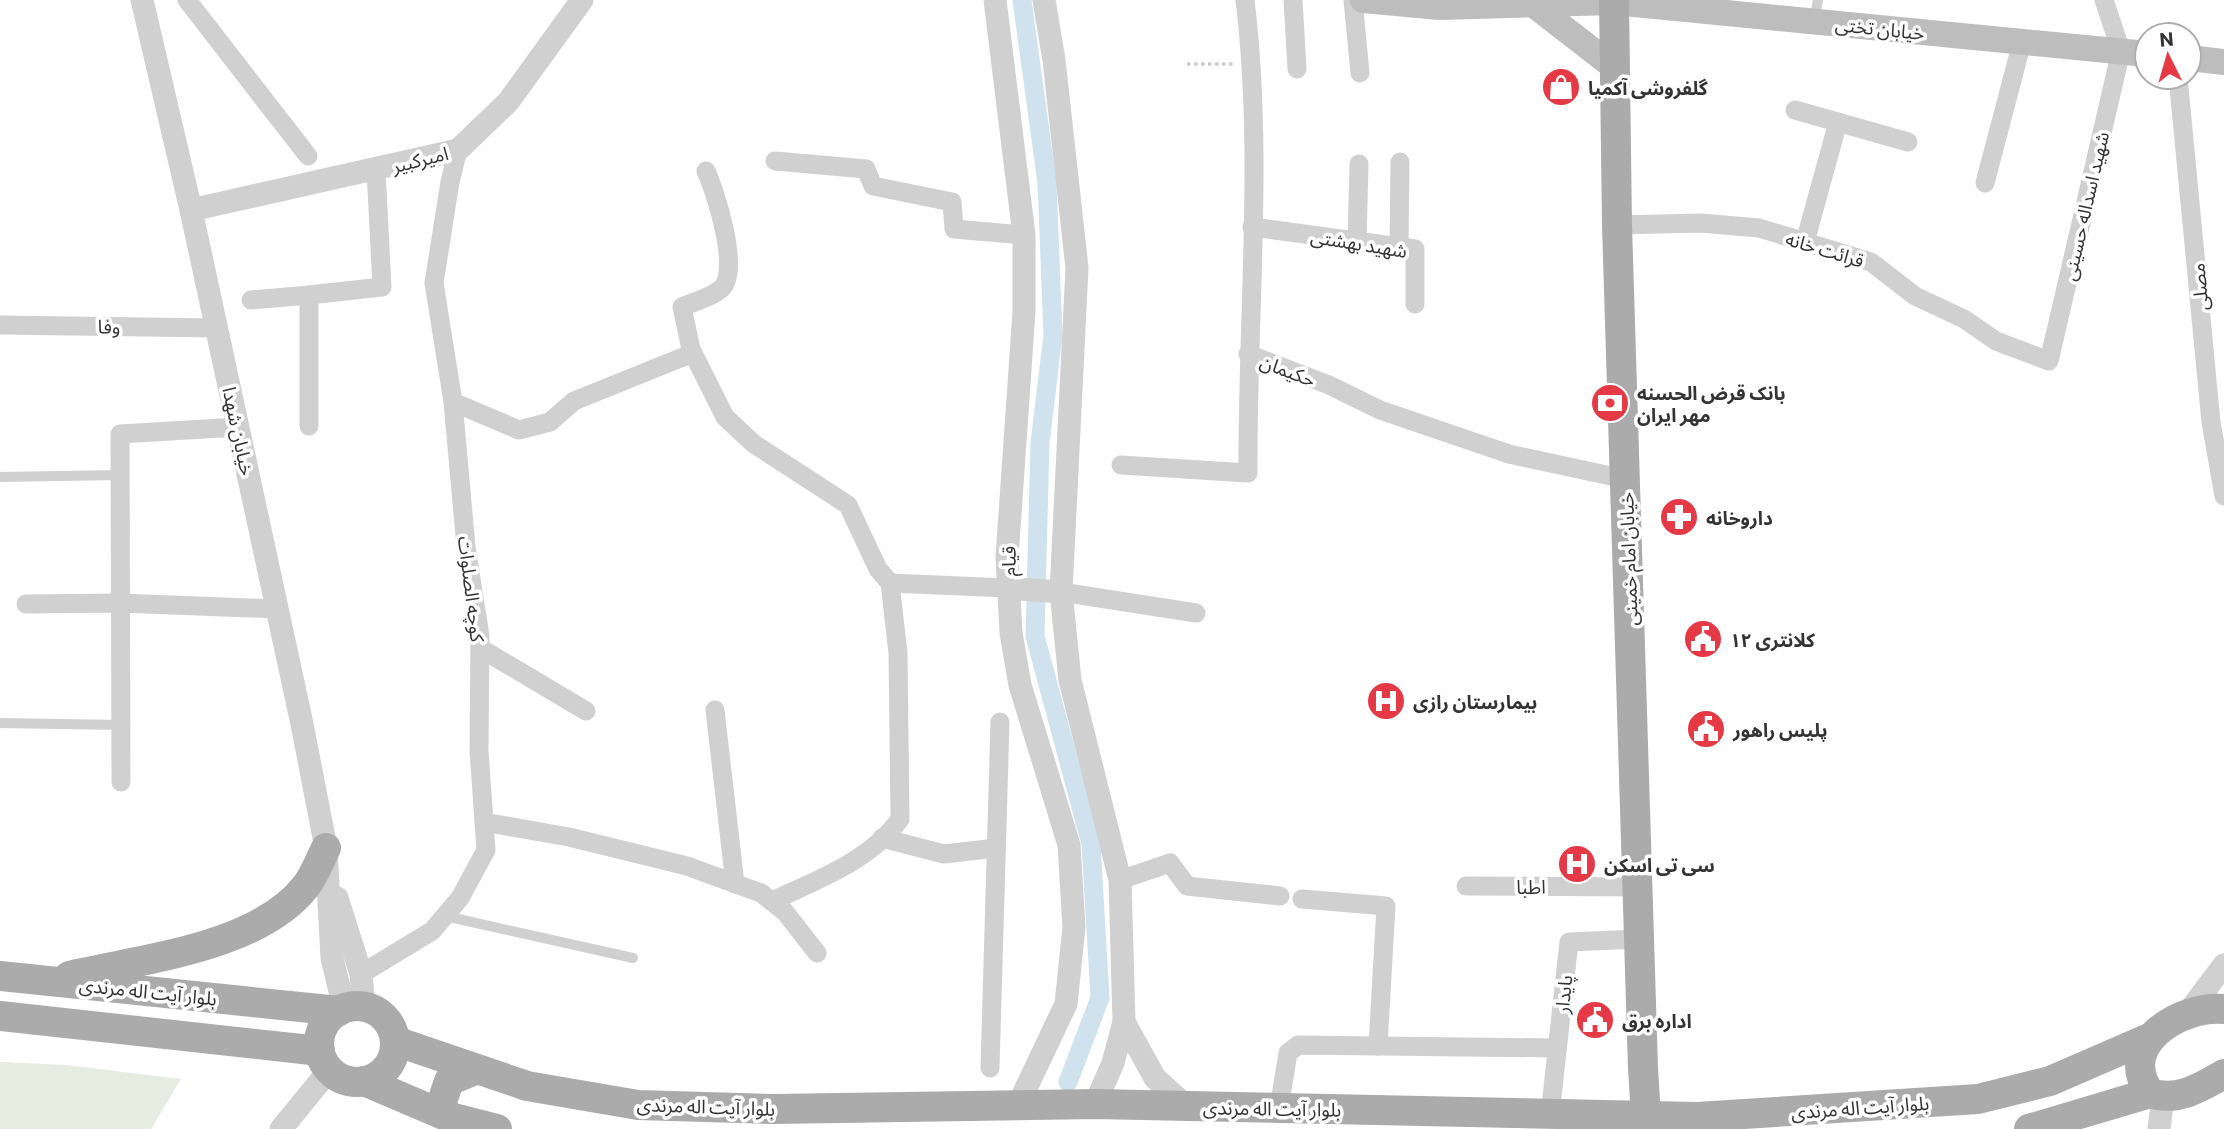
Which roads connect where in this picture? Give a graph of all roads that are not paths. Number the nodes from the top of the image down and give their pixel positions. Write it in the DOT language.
graph roads {
  1 [pos="142,0"];
  2 [pos="187,0"];
  3 [pos="582,0"];
  4 [pos="995,0"];
  5 [pos="1044,0"];
  6 [pos="1245,0"];
  7 [pos="1293,0"];
  8 [pos="1353,0"];
  9 [pos="1363,0"];
  10 [pos="2104,0"];
  11 [pos="1614,1"];
  12 [pos="1534,5"];
  13 [pos="1816,11"];
  14 [pos="2022,42"];
  15 [pos="2133,50"];
  16 [pos="2133,52"];
  17 [pos="2133,56"];
  18 [pos="2203,60"];
  19 [pos="2224,62"];
  20 [pos="1614,67"];
  21 [pos="1297,69"];
  22 [pos="1360,73"];
  23 [pos="2179,91"];
  24 [pos="1795,110"];
  25 [pos="1838,122"];
  26 [pos="1908,142"];
  27 [pos="458,150"];
  28 [pos="308,156"];
  29 [pos="775,161"];
  30 [pos="1400,162"];
  31 [pos="1359,164"];
  32 [pos="376,170"];
  33 [pos="706,171"];
  34 [pos="1984,183"];
  35 [pos="191,210"];
  36 [pos="1617,225"];
  37 [pos="1252,227"];
  38 [pos="1024,235"];
  39 [pos="1357,242"];
  40 [pos="1805,242"];
  41 [pos="1399,247"];
  42 [pos="309,295"];
  43 [pos="251,300"];
  44 [pos="1415,304"];
  45 [pos="0,325"];
  46 [pos="217,328"];
  47 [pos="693,353"];
  48 [pos="1248,354"];
  49 [pos="2049,361"];
  50 [pos="453,402"];
  51 [pos="309,426"];
  52 [pos="238,427"];
  53 [pos="1121,465"];
  54 [pos="120,475"];
  55 [pos="0,477"];
  56 [pos="1625,479"];
  57 [pos="2224,496"];
  58 [pos="890,583"];
  59 [pos="1007,588"];
  60 [pos="1061,592"];
  61 [pos="120,603"];
  62 [pos="26,604"];
  63 [pos="278,609"];
  64 [pos="1196,613"];
  65 [pos="480,648"];
  66 [pos="715,710"];
  67 [pos="586,712"];
  68 [pos="0,723"];
  69 [pos="1000,723"];
  70 [pos="121,726"];
  71 [pos="121,782"];
  72 [pos="484,822"];
  73 [pos="882,838"];
  74 [pos="996,848"];
  75 [pos="326,857"];
  76 [pos="1120,880"];
  77 [pos="736,884"];
  78 [pos="1466,886"];
  79 [pos="1638,887"];
  80 [pos="1280,896"];
  81 [pos="1302,899"];
  82 [pos="772,901"];
  83 [pos="444,916"];
  84 [pos="1639,939"];
  85 [pos="817,953"];
  86 [pos="633,958"];
  87 [pos="2224,965"];
  88 [pos="361,974"];
  89 [pos="0,976"];
  90 [pos="46,981"];
  91 [pos="266,1003"];
  92 [pos="349,1008"];
  93 [pos="2224,1009"];
  94 [pos="2187,1014"];
  95 [pos="0,1016"];
  96 [pos="1124,1022"];
  97 [pos="2147,1040"];
  98 [pos="395,1041"];
  99 [pos="256,1042"];
  100 [pos="1378,1046"];
  101 [pos="1558,1048"];
  102 [pos="325,1060"];
  103 [pos="990,1068"];
  104 [pos="475,1070"];
  105 [pos="2224,1074"];
  106 [pos="364,1081"];
  107 [pos="2156,1095"];
  108 [pos="1095,1104"];
  109 [pos="1018,1105"];
  110 [pos="1186,1106"];
  111 [pos="1279,1108"];
  112 [pos="1550,1115"];
  113 [pos="446,1116"];
  114 [pos="1514,1121"];
  115 [pos="1647,1125"];
  116 [pos="281,1129"];
  117 [pos="497,1129"];
  118 [pos="2029,1129"];
  119 [pos="2159,1129"];
  1 -- 35 [label="street, خیابان شهدا"];
  2 -- 28 [label="street"];
  3 -- 27 [label="street, امیرکبیر"];
  4 -- 38 [label="street, قیام"];
  5 -- 60 [label="street"];
  6 -- 37 [label="street, حکیمان"];
  7 -- 21 [label="street"];
  8 -- 22 [label="street"];
  9 -- 12 [label="main road, خیابان تختی"];
  10 -- 15 [label="street"];
  11 -- 12 [label="main road, خیابان تختی"];
  11 -- 13 [label="main road, خیابان تختی"];
  11 -- 20 [label="main road, خیابان امام خمینی"];
  12 -- 20 [label="main road"];
  13 -- 14 [label="main road, خیابان تختی"];
  14 -- 16 [label="main road, خیابان تختی"];
  14 -- 34 [label="street"];
  17 -- 49 [label="street, شهید اسداله حسینی"];
  18 -- 19 [label="main road"];
  20 -- 36 [label="main road, خیابان امام خمینی"];
  23 -- 57 [label="street, مصلی"];
  24 -- 25 [label="street"];
  25 -- 26 [label="street"];
  25 -- 40 [label="street"];
  27 -- 32 [label="street, امیرکبیر"];
  27 -- 50 [label="street, کوچه الصلوات"];
  29 -- 38 [label="street"];
  30 -- 41 [label="street"];
  31 -- 39 [label="street"];
  32 -- 35 [label="street, امیرکبیر"];
  32 -- 42 [label="street"];
  33 -- 47 [label="street"];
  35 -- 46 [label="street, خیابان شهدا"];
  36 -- 40 [label="street, قرائت خانه"];
  36 -- 56 [label="main road, خیابان امام خمینی"];
  37 -- 39 [label="street, شهید بهشتی"];
  37 -- 48 [label="street, حکیمان"];
  38 -- 59 [label="street, قیام"];
  39 -- 41 [label="street, شهید بهشتی"];
  40 -- 49 [label="street, قرائت خانه"];
  41 -- 44 [label="street, شهید بهشتی"];
  42 -- 43 [label="street"];
  42 -- 51 [label="street"];
  45 -- 46 [label="street, وفا"];
  46 -- 52 [label="street, خیابان شهدا"];
  47 -- 50 [label="street"];
  47 -- 58 [label="street"];
  48 -- 53 [label="street"];
  48 -- 56 [label="street, حکیمان"];
  50 -- 65 [label="street, کوچه الصلوات"];
  52 -- 54 [label="street"];
  52 -- 63 [label="street, خیابان شهدا"];
  54 -- 55 [label="lane"];
  54 -- 61 [label="street"];
  56 -- 79 [label="main road, خیابان امام خمینی"];
  58 -- 59 [label="street"];
  58 -- 73 [label="street"];
  59 -- 60 [label="street"];
  59 -- 109 [label="street, قیام"];
  60 -- 64 [label="street"];
  60 -- 76 [label="street"];
  61 -- 62 [label="street"];
  61 -- 63 [label="street"];
  61 -- 70 [label="street"];
  63 -- 75 [label="street, خیابان شهدا"];
  65 -- 67 [label="street"];
  65 -- 72 [label="street, کوچه الصلوات"];
  66 -- 77 [label="street"];
  68 -- 70 [label="lane"];
  69 -- 74 [label="street"];
  70 -- 71 [label="street"];
  72 -- 77 [label="street"];
  72 -- 83 [label="street, کوچه الصلوات"];
  73 -- 74 [label="street"];
  73 -- 82 [label="street"];
  74 -- 103 [label="street"];
  75 -- 88 [label="street, خیابان شهدا"];
  75 -- 90 [label="main road"];
  75 -- 92 [label="street, خیابان شهدا"];
  76 -- 80 [label="street"];
  76 -- 96 [label="street"];
  77 -- 82 [label="street"];
  78 -- 79 [label="street, اطبا"];
  79 -- 84 [label="main road, خیابان امام خمینی"];
  81 -- 100 [label="street"];
  82 -- 85 [label="street"];
  83 -- 86 [label="lane"];
  83 -- 88 [label="street, کوچه الصلوات"];
  84 -- 101 [label="street, پایدار"];
  84 -- 115 [label="main road, خیابان امام خمینی"];
  87 -- 94 [label="street"];
  88 -- 92 [label="street, خیابان شهدا"];
  89 -- 90 [label="main road, بلوار آیت اله مرندی"];
  90 -- 91 [label="main road, بلوار آیت اله مرندی"];
  91 -- 92 [label="main road, بلوار آیت اله مرندی"];
  91 -- 99 [label="main road"];
  92 -- 98 [label="main road"];
  92 -- 102 [label="main road"];
  93 -- 94 [label="main road"];
  94 -- 97 [label="main road, بلوار آیت اله مرندی"];
  95 -- 99 [label="main road, بلوار آیت اله مرندی"];
  96 -- 108 [label="street"];
  96 -- 110 [label="street"];
  97 -- 107 [label="main road"];
  97 -- 115 [label="main road, بلوار آیت اله مرندی"];
  98 -- 104 [label="main road, بلوار آیت اله مرندی"];
  98 -- 106 [label="main road"];
  99 -- 102 [label="main road, بلوار آیت اله مرندی"];
  100 -- 101 [label="street"];
  100 -- 111 [label="street"];
  101 -- 112 [label="street, پایدار"];
  102 -- 106 [label="main road"];
  102 -- 116 [label="street"];
  104 -- 109 [label="main road, بلوار آیت اله مرندی"];
  104 -- 113 [label="main road"];
  105 -- 107 [label="main road"];
  106 -- 113 [label="main road"];
  107 -- 118 [label="main road"];
  107 -- 119 [label="street"];
  108 -- 109 [label="main road, بلوار آیت اله مرندی"];
  108 -- 110 [label="main road, بلوار آیت اله مرندی"];
  110 -- 111 [label="main road, بلوار آیت اله مرندی"];
  111 -- 114 [label="main road, بلوار آیت اله مرندی"];
  112 -- 114 [label="main road, بلوار آیت اله مرندی"];
  112 -- 115 [label="main road, بلوار آیت اله مرندی"];
  113 -- 117 [label="main road"];
}
